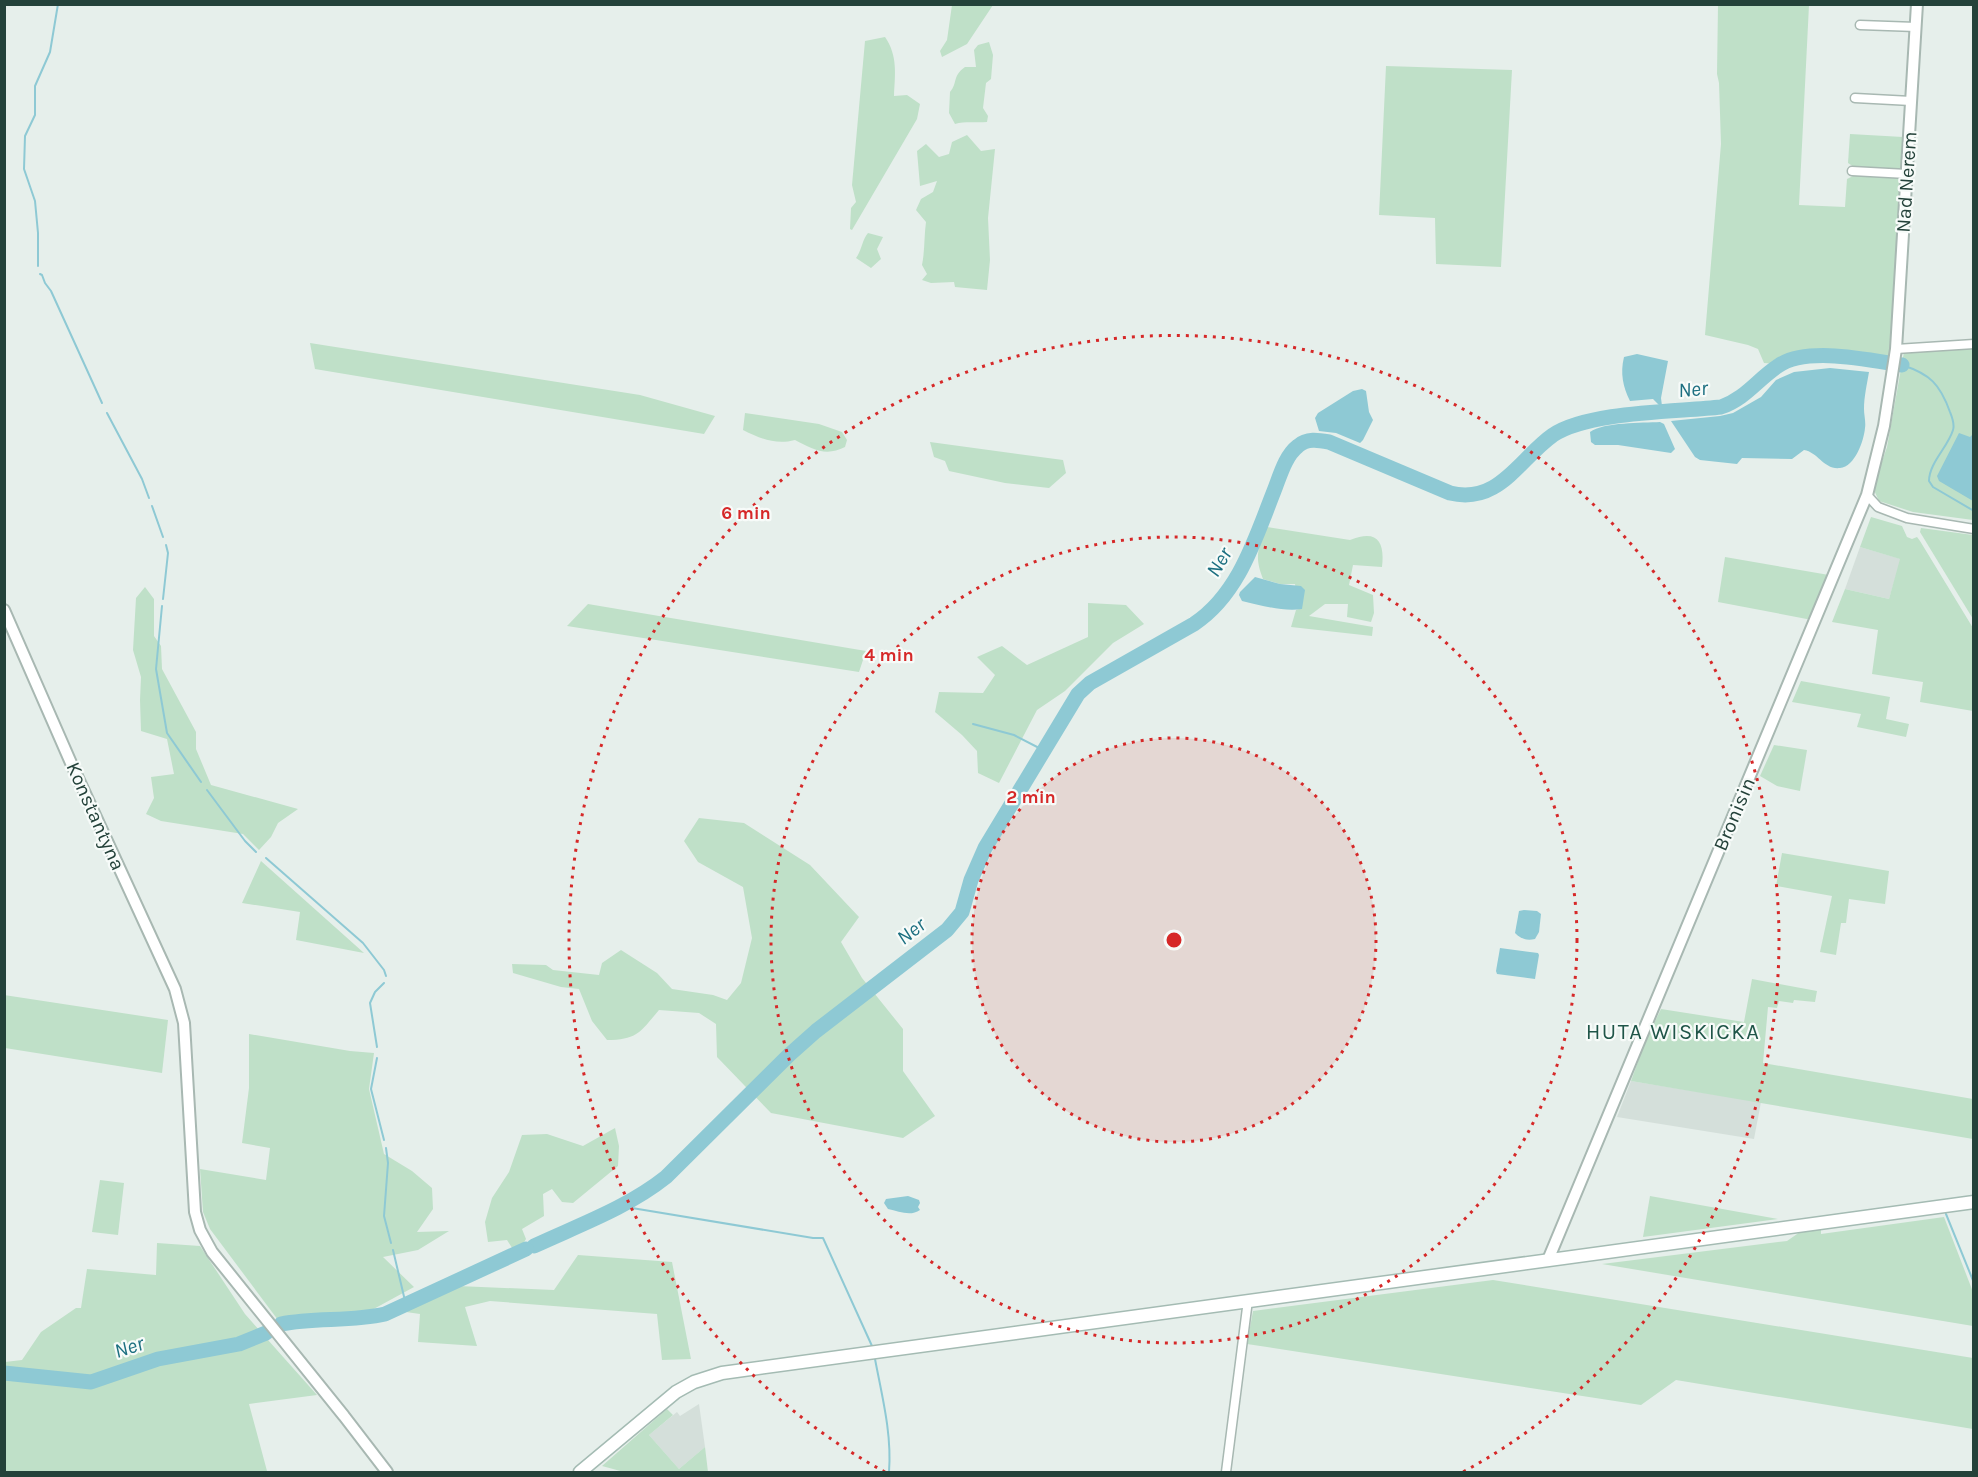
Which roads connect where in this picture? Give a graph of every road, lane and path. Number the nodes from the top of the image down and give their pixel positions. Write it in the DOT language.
graph roads {
  1 [pos="1917,4"];
  2 [pos="1860,24"];
  3 [pos="1916,27"];
  4 [pos="1855,98"];
  5 [pos="1911,101"];
  6 [pos="1852,171"];
  7 [pos="1906,174"];
  8 [pos="1974,344"];
  9 [pos="1894,359"];
  10 [pos="1867,495"];
  11 [pos="1974,529"];
  12 [pos="4,610"];
  13 [pos="1974,1202"];
  14 [pos="1548,1260"];
  15 [pos="1248,1300"];
  16 [pos="387,1473"];
  17 [pos="580,1473"];
  18 [pos="1226,1473"];
  1 -- 3 [label="street, Nad Nerem"];
  2 -- 3 [label="street"];
  3 -- 5 [label="street, Nad Nerem"];
  4 -- 5 [label="street"];
  5 -- 7 [label="street, Nad Nerem"];
  6 -- 7 [label="street"];
  7 -- 9 [label="street, Nad Nerem"];
  8 -- 9 [label="street"];
  9 -- 10 [label="street, Bronisin"];
  10 -- 11 [label="street"];
  10 -- 14 [label="street, Bronisin"];
  12 -- 16 [label="street, Konstantyna"];
  13 -- 14 [label="main road"];
  14 -- 15 [label="main road"];
  15 -- 17 [label="main road"];
  15 -- 18 [label="street"];
}
